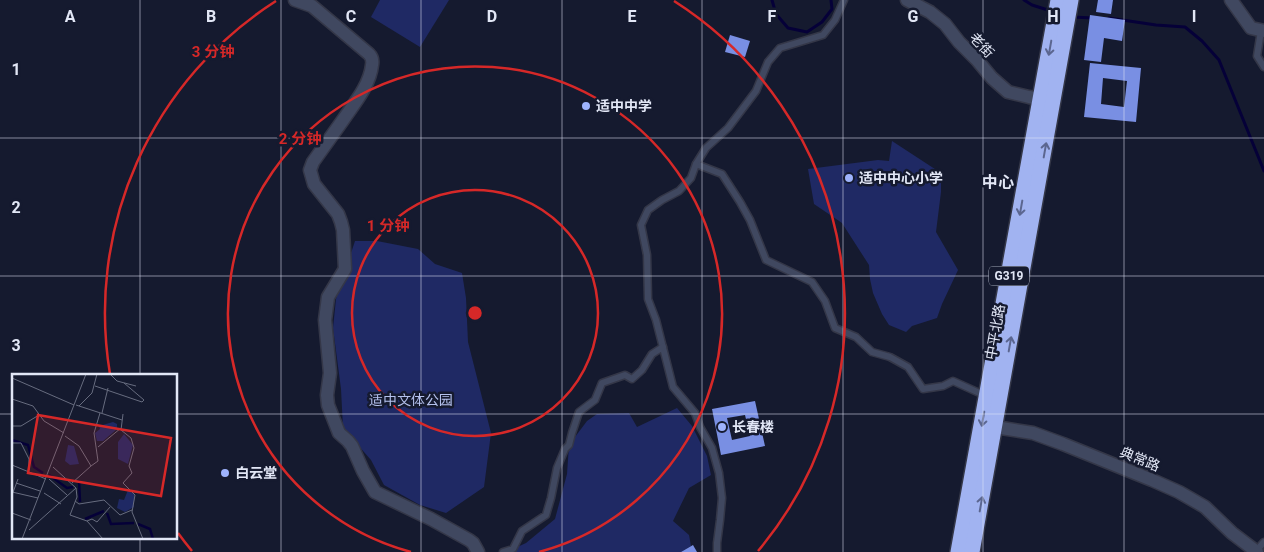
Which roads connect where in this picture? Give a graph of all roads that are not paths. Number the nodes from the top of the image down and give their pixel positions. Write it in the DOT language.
graph roads {
  1 [pos="295,0"];
  2 [pos="844,0"];
  3 [pos="908,0"];
  4 [pos="1058,0"];
  5 [pos="1072,0"];
  6 [pos="1231,0"];
  7 [pos="1262,31"];
  8 [pos="1264,67"];
  9 [pos="1040,99"];
  10 [pos="696,164"];
  11 [pos="662,347"];
  12 [pos="987,396"];
  13 [pos="994,428"];
  14 [pos="1259,548"];
  15 [pos="478,552"];
  16 [pos="503,552"];
  17 [pos="717,552"];
  18 [pos="958,552"];
  19 [pos="972,552"];
  1 -- 15 [label="street"];
  2 -- 10 [label="lane"];
  3 -- 9 [label="street, 老街"];
  4 -- 9 [label="highway, G319, one-way"];
  13 -- 5 [label="highway, 中平北路 / G319, one-way"];
  6 -- 7 [label="street"];
  7 -- 8 [label="lane"];
  9 -- 12 [label="highway, G319, one-way"];
  10 -- 11 [label="lane"];
  10 -- 12 [label="lane"];
  11 -- 16 [label="lane"];
  11 -- 17 [label="lane"];
  12 -- 18 [label="highway, G319, one-way"];
  13 -- 14 [label="street, 典常路"];
  19 -- 13 [label="highway, 中平北路 / G319, one-way"];
}
